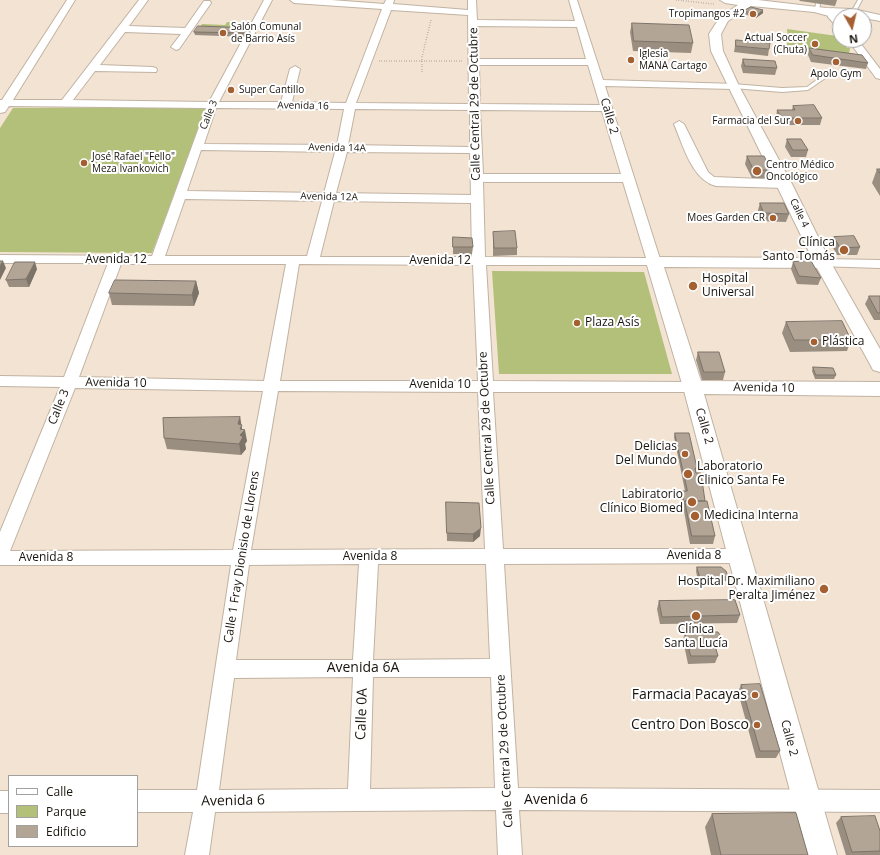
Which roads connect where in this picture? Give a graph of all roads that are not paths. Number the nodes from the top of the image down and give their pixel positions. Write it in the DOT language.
graph roads {
  1 [pos="71,0"];
  2 [pos="144,0"];
  3 [pos="268,0"];
  4 [pos="294,0"];
  5 [pos="472,0"];
  6 [pos="573,0"];
  7 [pos="725,0"];
  8 [pos="772,0"];
  9 [pos="860,0"];
  10 [pos="751,1"];
  11 [pos="207,3"];
  12 [pos="388,3"];
  13 [pos="817,8"];
  14 [pos="848,8"];
  15 [pos="832,11"];
  16 [pos="473,18"];
  17 [pos="580,24"];
  18 [pos="122,29"];
  19 [pos="188,31"];
  20 [pos="176,47"];
  21 [pos="859,48"];
  22 [pos="474,62"];
  23 [pos="592,62"];
  24 [pos="94,68"];
  25 [pos="295,69"];
  26 [pos="152,70"];
  27 [pos="831,72"];
  28 [pos="880,76"];
  29 [pos="600,83"];
  30 [pos="733,86"];
  31 [pos="65,104"];
  32 [pos="212,105"];
  33 [pos="286,105"];
  34 [pos="2,106"];
  35 [pos="350,106"];
  36 [pos="476,107"];
  37 [pos="606,108"];
  38 [pos="679,124"];
  39 [pos="197,146"];
  40 [pos="342,148"];
  41 [pos="476,150"];
  42 [pos="477,178"];
  43 [pos="628,178"];
  44 [pos="785,184"];
  45 [pos="180,195"];
  46 [pos="329,197"];
  47 [pos="478,199"];
  48 [pos="0,259"];
  49 [pos="116,260"];
  50 [pos="157,260"];
  51 [pos="293,261"];
  52 [pos="312,261"];
  53 [pos="479,262"];
  54 [pos="654,262"];
  55 [pos="823,263"];
  56 [pos="880,264"];
  57 [pos="880,366"];
  58 [pos="0,381"];
  59 [pos="70,382"];
  60 [pos="485,385"];
  61 [pos="270,386"];
  62 [pos="693,387"];
  63 [pos="880,389"];
  64 [pos="0,554"];
  65 [pos="494,556"];
  66 [pos="740,556"];
  67 [pos="369,557"];
  68 [pos="0,558"];
  69 [pos="241,558"];
  70 [pos="363,668"];
  71 [pos="500,668"];
  72 [pos="225,669"];
  73 [pos="507,799"];
  74 [pos="359,800"];
  75 [pos="138,801"];
  76 [pos="206,801"];
  77 [pos="806,801"];
  78 [pos="880,801"];
  79 [pos="197,855"];
  80 [pos="510,855"];
  81 [pos="822,855"];
  1 -- 34 [label="street"];
  2 -- 18 [label="street"];
  3 -- 32 [label="street, Calle 3"];
  4 -- 12 [label="street"];
  5 -- 16 [label="street, Calle Central 29 de Octubre"];
  6 -- 17 [label="street, Calle 2"];
  7 -- 10 [label="street"];
  8 -- 13 [label="street"];
  9 -- 14 [label="lane"];
  10 -- 13 [label="street"];
  10 -- 30 [label="street, Calle 4"];
  11 -- 19 [label="street"];
  12 -- 16 [label="street"];
  12 -- 35 [label="street"];
  13 -- 15 [label="street"];
  16 -- 17 [label="street"];
  16 -- 22 [label="street, Calle Central 29 de Octubre"];
  17 -- 23 [label="street, Calle 2"];
  18 -- 19 [label="street"];
  18 -- 24 [label="street"];
  19 -- 20 [label="street"];
  21 -- 28 [label="street"];
  22 -- 23 [label="street"];
  22 -- 36 [label="street, Calle Central 29 de Octubre"];
  23 -- 29 [label="street, Calle 2"];
  24 -- 26 [label="street"];
  24 -- 31 [label="street"];
  25 -- 33 [label="street"];
  27 -- 30 [label="lane"];
  29 -- 30 [label="street"];
  29 -- 37 [label="street, Calle 2"];
  30 -- 44 [label="street, Calle 4"];
  31 -- 32 [label="street, Avenida 16"];
  31 -- 34 [label="street, Avenida 16"];
  32 -- 33 [label="street, Avenida 16"];
  32 -- 39 [label="street, Calle 3"];
  33 -- 35 [label="street, Avenida 16"];
  35 -- 36 [label="street, Avenida 16"];
  35 -- 40 [label="street"];
  36 -- 37 [label="street, Avenida 16"];
  36 -- 41 [label="street, Calle Central 29 de Octubre"];
  37 -- 43 [label="street, Calle 2"];
  38 -- 44 [label="street"];
  39 -- 40 [label="street, Avenida 14A"];
  39 -- 45 [label="street, Calle 3"];
  40 -- 41 [label="street, Avenida 14A"];
  40 -- 46 [label="street"];
  41 -- 42 [label="street, Calle Central 29 de Octubre"];
  42 -- 43 [label="street"];
  42 -- 47 [label="street, Calle Central 29 de Octubre"];
  43 -- 54 [label="street, Calle 2"];
  44 -- 55 [label="street, Calle 4"];
  45 -- 46 [label="street, Avenida 12A"];
  45 -- 50 [label="street, Calle 3"];
  46 -- 47 [label="street, Avenida 12A"];
  46 -- 52 [label="street"];
  47 -- 53 [label="street, Calle Central 29 de Octubre"];
  48 -- 49 [label="street, Avenida 12"];
  49 -- 50 [label="street, Avenida 12"];
  49 -- 59 [label="street, Calle 3"];
  50 -- 51 [label="street, Avenida 12"];
  51 -- 52 [label="street, Avenida 12"];
  51 -- 61 [label="street, Calle 1 Fray Dionisio de Llorens"];
  52 -- 53 [label="street, Avenida 12"];
  53 -- 54 [label="street, Avenida 12"];
  53 -- 60 [label="street, Calle Central 29 de Octubre"];
  54 -- 55 [label="street, Avenida 12"];
  54 -- 62 [label="street, Calle 2"];
  55 -- 56 [label="street, Avenida 12"];
  55 -- 57 [label="street, Calle 4"];
  58 -- 59 [label="street, Avenida 10"];
  59 -- 61 [label="street, Avenida 10"];
  59 -- 64 [label="street, Calle 3"];
  60 -- 61 [label="street, Avenida 10"];
  60 -- 62 [label="street, Avenida 10"];
  60 -- 65 [label="street, Calle Central 29 de Octubre"];
  61 -- 69 [label="street, Calle 1 Fray Dionisio de Llorens"];
  62 -- 63 [label="street, Avenida 10"];
  62 -- 66 [label="street, Calle 2"];
  65 -- 66 [label="street, Avenida 8"];
  65 -- 67 [label="street, Avenida 8"];
  65 -- 71 [label="street, Calle Central 29 de Octubre"];
  66 -- 77 [label="street, Calle 2"];
  67 -- 69 [label="street, Avenida 8"];
  67 -- 70 [label="street, Calle 0A"];
  68 -- 69 [label="street, Avenida 8"];
  69 -- 72 [label="street, Calle 1 Fray Dionisio de Llorens"];
  70 -- 71 [label="street, Avenida 6A"];
  70 -- 72 [label="street, Avenida 6A"];
  70 -- 74 [label="street, Calle 0A"];
  71 -- 73 [label="street, Calle Central 29 de Octubre"];
  72 -- 76 [label="street, Calle 1 Fray Dionisio de Llorens"];
  73 -- 74 [label="street, Avenida 6"];
  73 -- 77 [label="street, Avenida 6"];
  73 -- 80 [label="street, Calle Central 29 de Octubre"];
  74 -- 76 [label="street, Avenida 6"];
  75 -- 76 [label="street, Avenida 6"];
  76 -- 79 [label="street, Calle 1 Fray Dionisio de Llorens"];
  77 -- 78 [label="street, Avenida 6"];
  77 -- 81 [label="street, Calle 2"];
}
